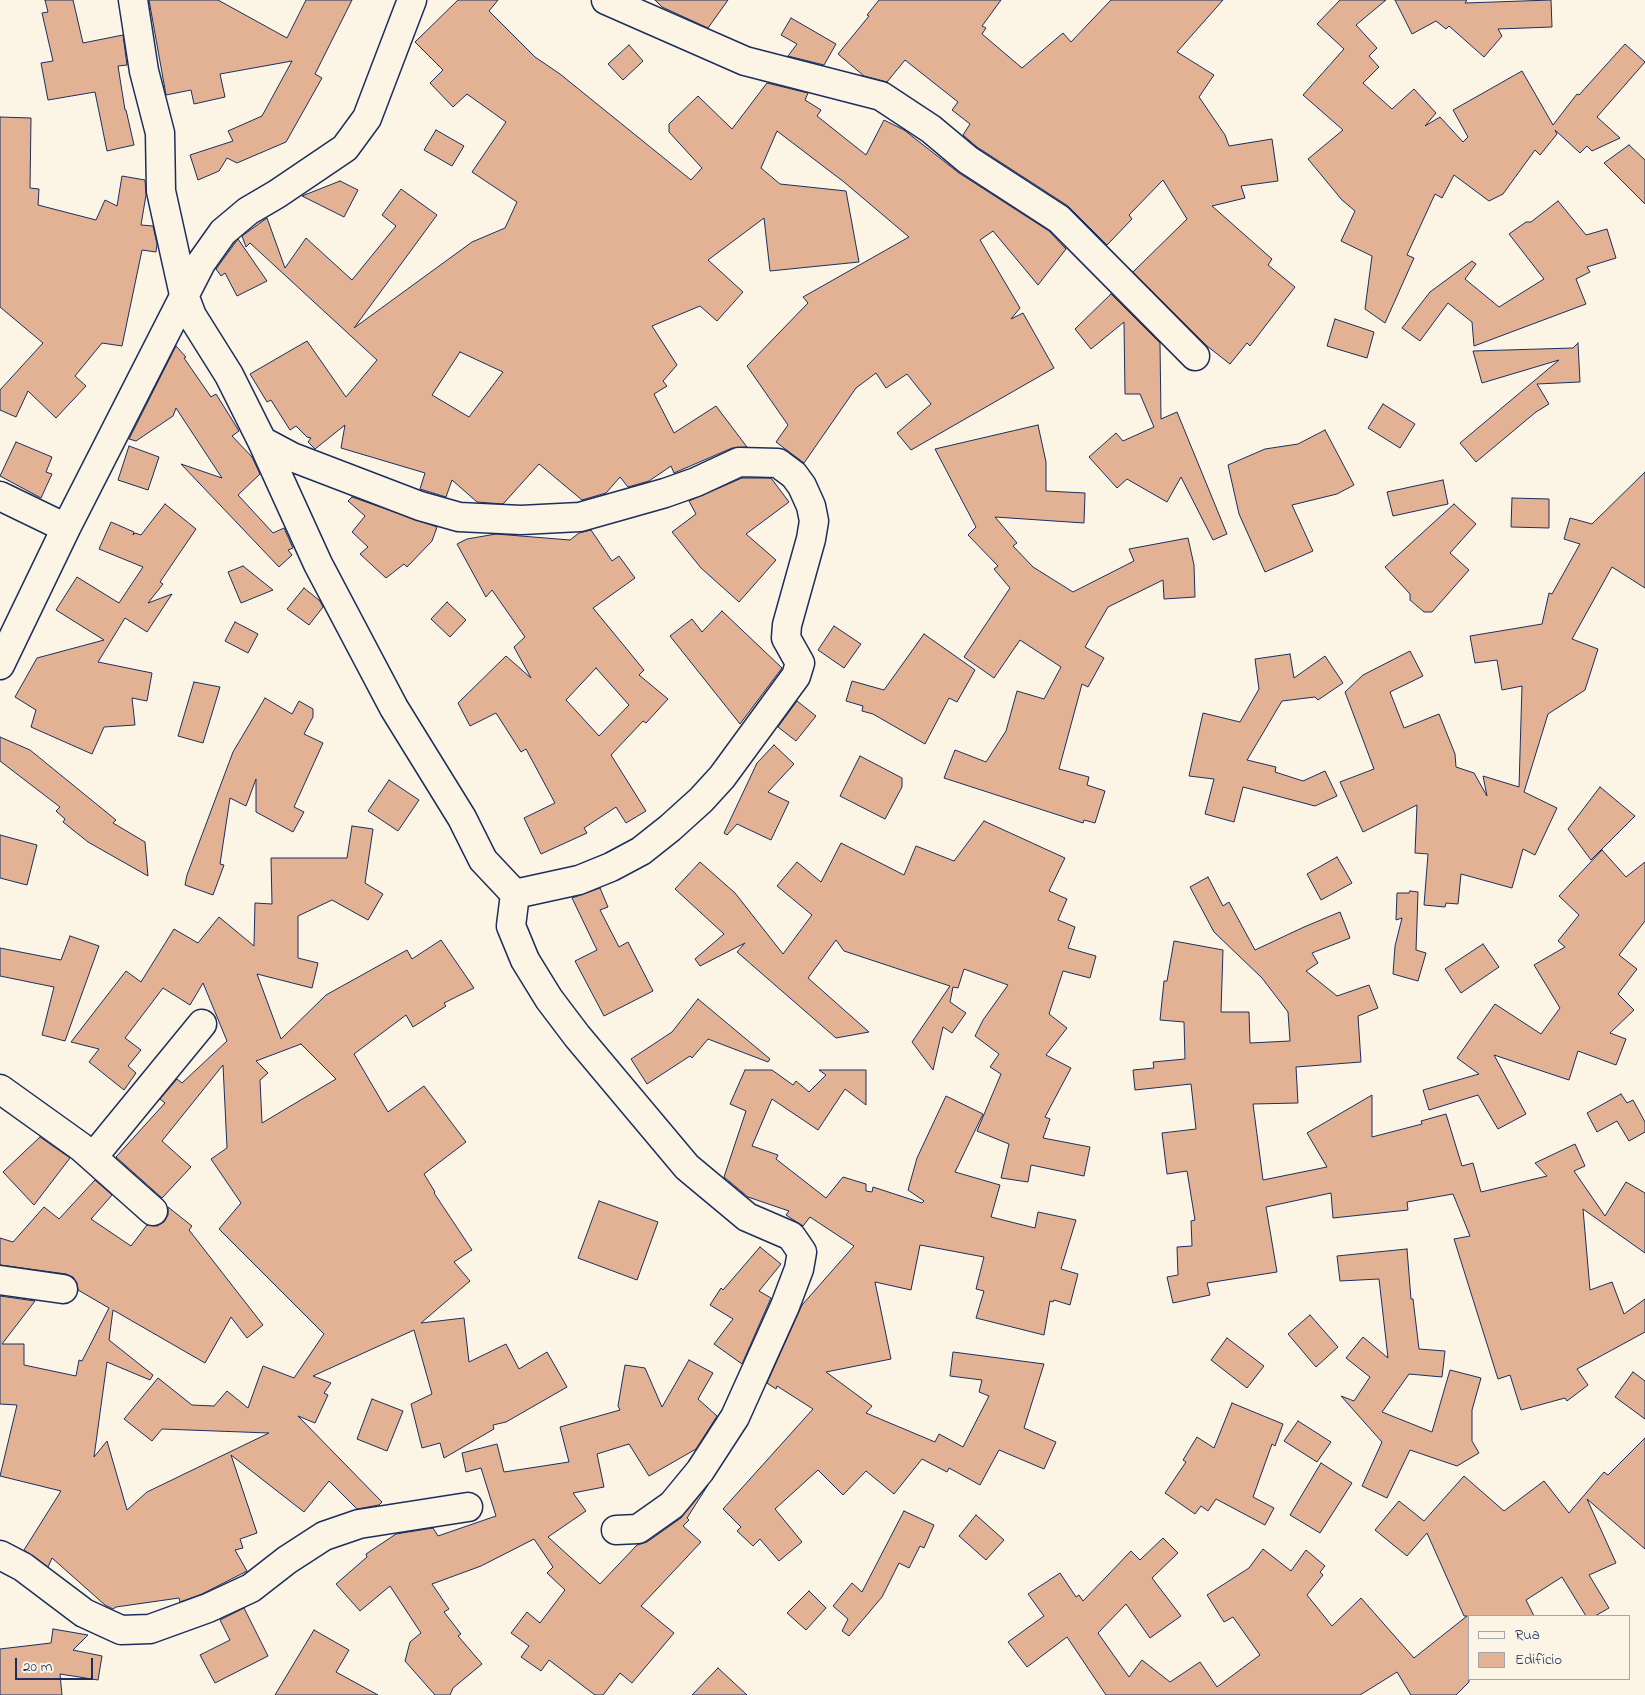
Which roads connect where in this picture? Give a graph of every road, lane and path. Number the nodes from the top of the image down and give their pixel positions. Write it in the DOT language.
graph roads {
  1 [pos="133,0"];
  2 [pos="412,0"];
  3 [pos="606,0"];
  4 [pos="184,295"];
  5 [pos="1195,356"];
  6 [pos="262,441"];
  7 [pos="0,496"];
  8 [pos="66,528"];
  9 [pos="0,665"];
  10 [pos="515,894"];
  11 [pos="202,1024"];
  12 [pos="0,1089"];
  13 [pos="92,1157"];
  14 [pos="153,1211"];
  15 [pos="0,1280"];
  16 [pos="63,1289"];
  17 [pos="468,1507"];
  18 [pos="616,1530"];
  19 [pos="0,1555"];
  1 -- 4 [label="street"];
  2 -- 4 [label="street"];
  3 -- 5 [label="street"];
  4 -- 6 [label="street"];
  4 -- 8 [label="street"];
  6 -- 10 [label="street"];
  6 -- 10 [label="street"];
  7 -- 8 [label="street"];
  8 -- 9 [label="street"];
  10 -- 18 [label="street"];
  11 -- 13 [label="street"];
  12 -- 13 [label="street"];
  13 -- 14 [label="street"];
  15 -- 16 [label="street"];
  17 -- 19 [label="street"];
}
